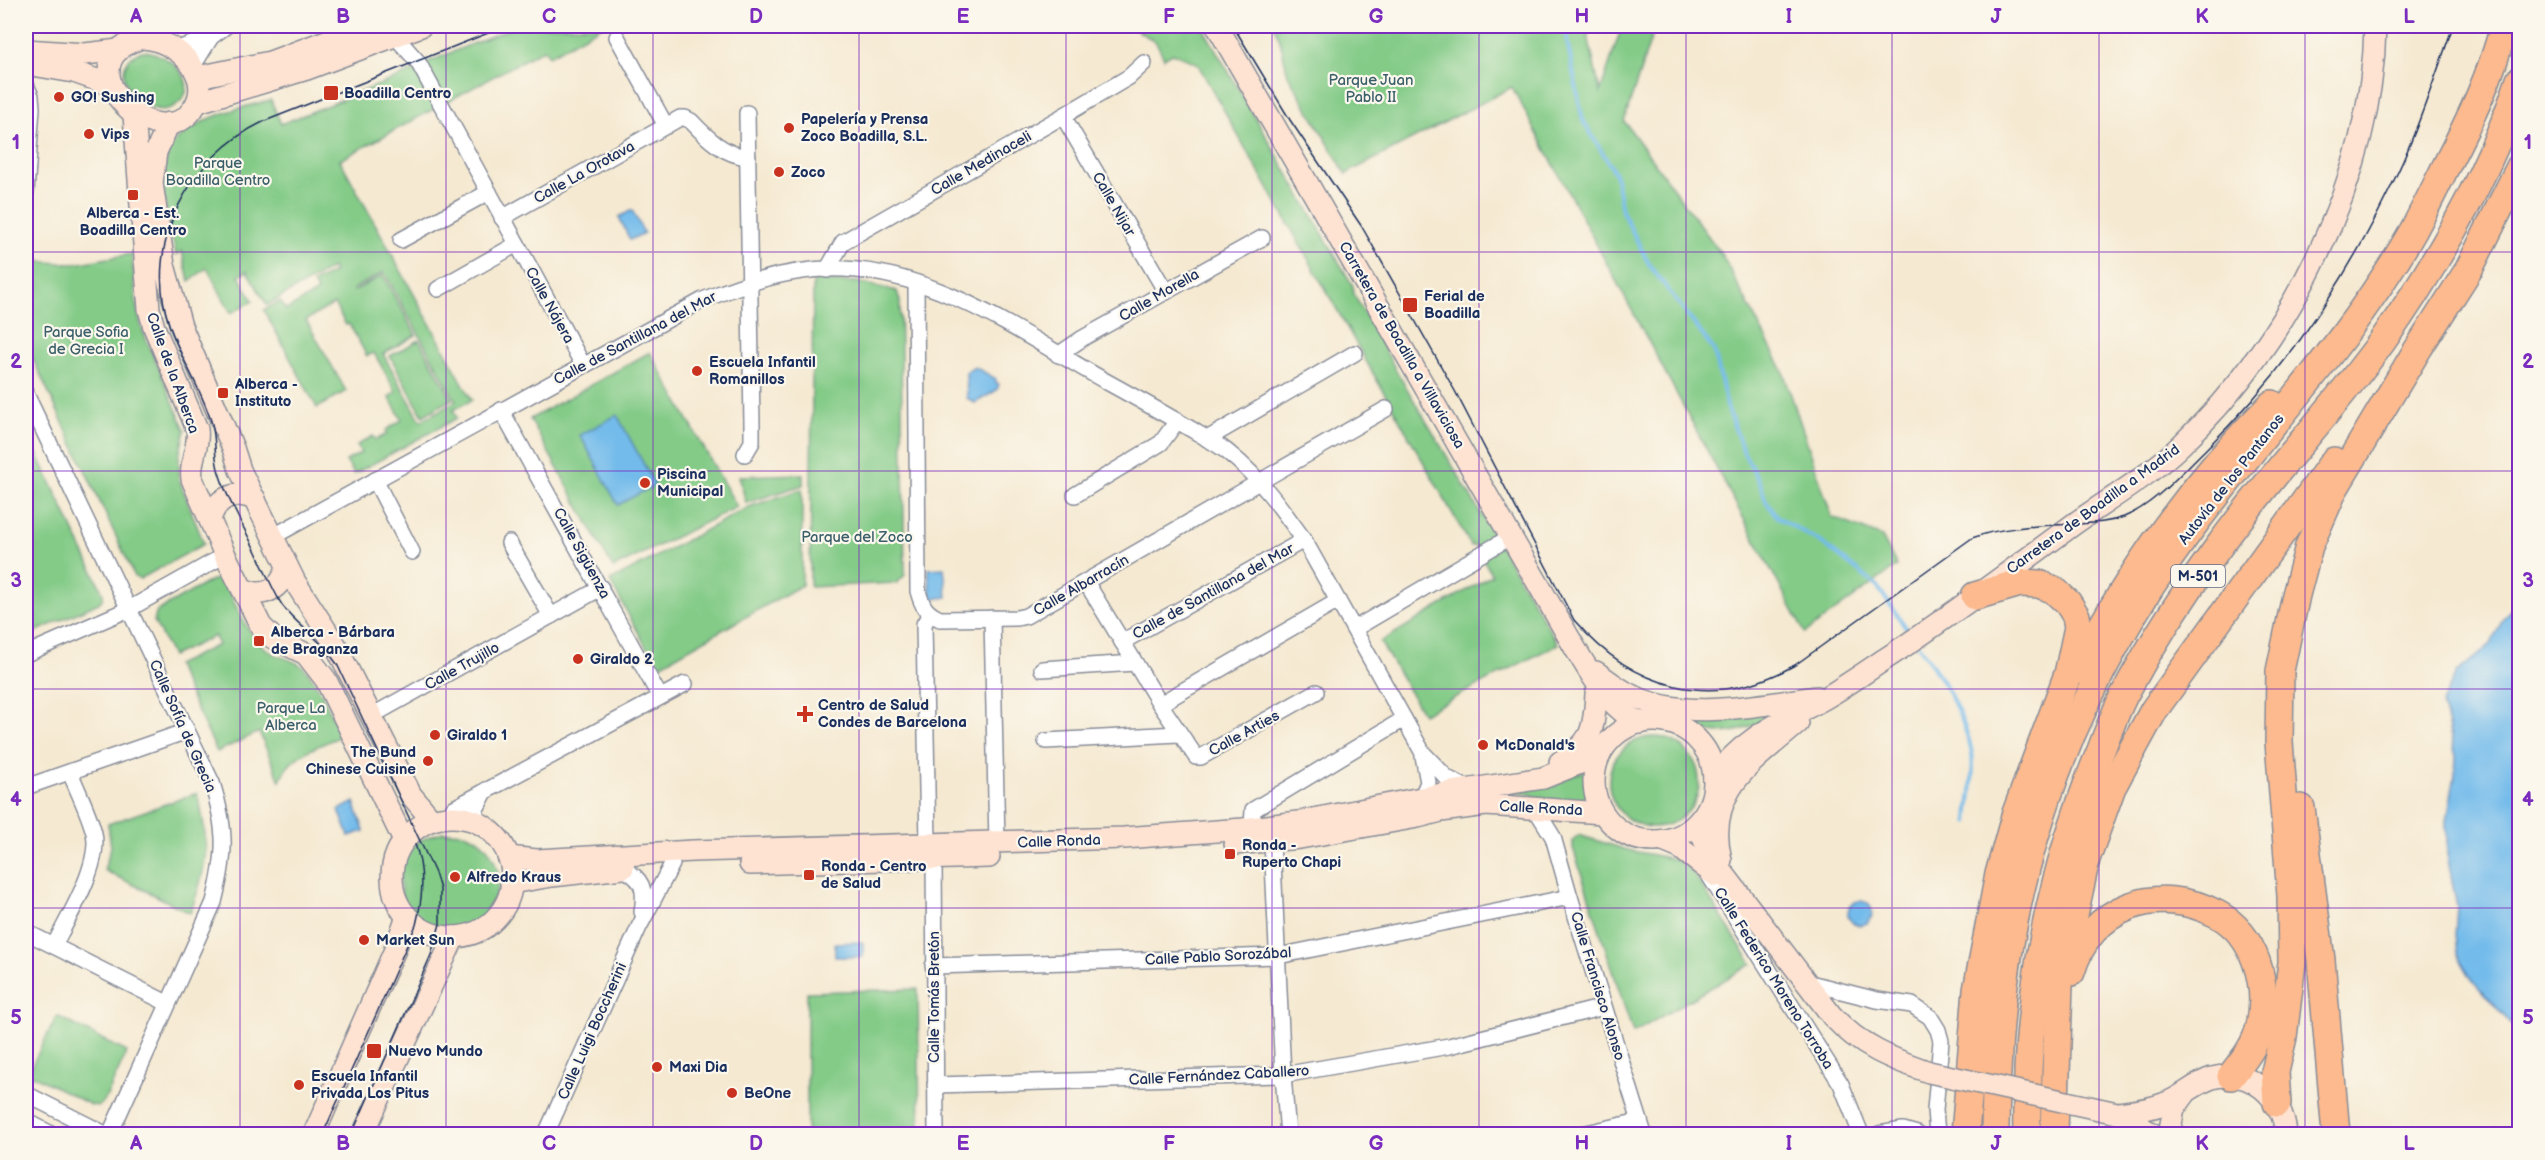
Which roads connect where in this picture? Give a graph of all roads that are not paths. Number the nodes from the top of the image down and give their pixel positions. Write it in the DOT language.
graph roads {
  1 [pos="226,26"];
  2 [pos="366,26"];
  3 [pos="421,26"];
  4 [pos="1217,26"];
  5 [pos="2375,26"];
  6 [pos="2504,26"];
  7 [pos="140,32"];
  8 [pos="395,36"];
  9 [pos="617,37"];
  10 [pos="212,38"];
  11 [pos="26,50"];
  12 [pos="119,50"];
  13 [pos="176,50"];
  14 [pos="1144,63"];
  15 [pos="26,64"];
  16 [pos="195,71"];
  17 [pos="2520,80"];
  18 [pos="26,85"];
  19 [pos="111,85"];
  20 [pos="198,102"];
  21 [pos="747,113"];
  22 [pos="134,115"];
  23 [pos="1063,116"];
  24 [pos="169,123"];
  25 [pos="666,126"];
  26 [pos="748,157"];
  27 [pos="2520,167"];
  28 [pos="26,192"];
  29 [pos="489,192"];
  30 [pos="502,218"];
  31 [pos="1262,238"];
  32 [pos="401,240"];
  33 [pos="517,244"];
  34 [pos="827,270"];
  35 [pos="750,282"];
  36 [pos="915,283"];
  37 [pos="438,289"];
  38 [pos="1166,292"];
  39 [pos="2332,349"];
  40 [pos="2416,352"];
  41 [pos="1355,353"];
  42 [pos="1058,355"];
  43 [pos="583,365"];
  44 [pos="26,394"];
  45 [pos="1386,409"];
  46 [pos="501,410"];
  47 [pos="1177,421"];
  48 [pos="1207,439"];
  49 [pos="746,454"];
  50 [pos="375,480"];
  51 [pos="1260,482"];
  52 [pos="1075,495"];
  53 [pos="255,499"];
  54 [pos="210,520"];
  55 [pos="274,536"];
  56 [pos="1512,536"];
  57 [pos="1304,540"];
  58 [pos="509,543"];
  59 [pos="412,552"];
  60 [pos="225,555"];
  61 [pos="287,567"];
  62 [pos="1086,582"];
  63 [pos="601,588"];
  64 [pos="243,589"];
  65 [pos="2296,595"];
  66 [pos="1976,596"];
  67 [pos="1338,601"];
  68 [pos="129,609"];
  69 [pos="930,614"];
  70 [pos="551,616"];
  71 [pos="992,618"];
  72 [pos="1354,629"];
  73 [pos="1122,642"];
  74 [pos="26,654"];
  75 [pos="1135,663"];
  76 [pos="1586,665"];
  77 [pos="1042,669"];
  78 [pos="685,684"];
  79 [pos="1316,692"];
  80 [pos="1596,694"];
  81 [pos="1830,695"];
  82 [pos="660,697"];
  83 [pos="1160,704"];
  84 [pos="373,715"];
  85 [pos="1404,720"];
  86 [pos="1641,723"];
  87 [pos="187,731"];
  88 [pos="1178,734"];
  89 [pos="1761,734"];
  90 [pos="2045,735"];
  91 [pos="1693,736"];
  92 [pos="1046,741"];
  93 [pos="1604,749"];
  94 [pos="1423,753"];
  95 [pos="1428,771"];
  96 [pos="70,772"];
  97 [pos="1714,779"];
  98 [pos="1520,782"];
  99 [pos="26,787"];
  100 [pos="486,790"];
  101 [pos="1461,791"];
  102 [pos="1421,799"];
  103 [pos="1535,808"];
  104 [pos="1563,809"];
  105 [pos="1603,813"];
  106 [pos="1702,817"];
  107 [pos="440,818"];
  108 [pos="475,821"];
  109 [pos="1252,828"];
  110 [pos="1553,837"];
  111 [pos="404,841"];
  112 [pos="1272,841"];
  113 [pos="1663,841"];
  114 [pos="997,843"];
  115 [pos="931,852"];
  116 [pos="868,854"];
  117 [pos="508,857"];
  118 [pos="672,864"];
  119 [pos="1702,864"];
  120 [pos="621,868"];
  121 [pos="1724,873"];
  122 [pos="511,883"];
  123 [pos="1570,897"];
  124 [pos="1743,900"];
  125 [pos="406,916"];
  126 [pos="639,927"];
  127 [pos="26,932"];
  128 [pos="454,937"];
  129 [pos="54,946"];
  130 [pos="1278,956"];
  131 [pos="933,966"];
  132 [pos="1806,982"];
  133 [pos="167,1003"];
  134 [pos="1604,1007"];
  135 [pos="2058,1016"];
  136 [pos="1970,1067"];
  137 [pos="1283,1075"];
  138 [pos="2231,1076"];
  139 [pos="935,1085"];
  140 [pos="2186,1093"];
  141 [pos="26,1094"];
  142 [pos="2277,1103"];
  143 [pos="2117,1113"];
  144 [pos="26,1122"];
  145 [pos="2335,1126"];
  146 [pos="1642,1128"];
  147 [pos="51,1134"];
  148 [pos="105,1134"];
  149 [pos="110,1134"];
  150 [pos="314,1134"];
  151 [pos="363,1134"];
  152 [pos="546,1134"];
  153 [pos="936,1134"];
  154 [pos="1288,1134"];
  155 [pos="1582,1134"];
  156 [pos="1861,1134"];
  157 [pos="1879,1134"];
  158 [pos="1917,1134"];
  159 [pos="1937,1134"];
  160 [pos="1965,1134"];
  161 [pos="1974,1134"];
  162 [pos="1995,1134"];
  163 [pos="2027,1134"];
  164 [pos="2054,1134"];
  165 [pos="2154,1134"];
  166 [pos="2169,1134"];
  167 [pos="2286,1134"];
  1 -- 10 [label="street"];
  2 -- 16 [label="street"];
  3 -- 8 [label="street"];
  4 -- 56 [label="street, Carretera de Boadilla a Villaviciosa"];
  5 -- 66 [label="street, Carretera de Boadilla a Madrid"];
  6 -- 39 [label="highway, Autovía de los Pantanos / M-501"];
  7 -- 12 [label="street"];
  7 -- 13 [label="street"];
  8 -- 20 [label="street"];
  8 -- 29 [label="street, Calle Nájera"];
  9 -- 25 [label="street"];
  10 -- 13 [label="street"];
  10 -- 16 [label="street"];
  11 -- 12 [label="street"];
  12 -- 19 [label="street"];
  13 -- 16 [label="street"];
  14 -- 23 [label="street, Calle Medinaceli"];
  15 -- 19 [label="street"];
  16 -- 20 [label="street"];
  17 -- 163 [label="highway, Autovía de los Pantanos / M-501"];
  18 -- 28 [label="street"];
  19 -- 22 [label="street"];
  20 -- 24 [label="street"];
  21 -- 26 [label="street"];
  22 -- 24 [label="street"];
  22 -- 54 [label="street, Calle de la Alberca"];
  23 -- 34 [label="street, Calle Medinaceli"];
  23 -- 38 [label="street, Calle Nijar"];
  24 -- 53 [label="street, Calle de la Alberca"];
  25 -- 26 [label="street, Calle La Orotava"];
  25 -- 30 [label="street, Calle La Orotava"];
  26 -- 35 [label="street"];
  27 -- 40 [label="highway"];
  29 -- 30 [label="street, Calle Nájera"];
  29 -- 32 [label="street"];
  30 -- 33 [label="street, Calle Nájera"];
  31 -- 38 [label="street, Calle Morella"];
  33 -- 37 [label="street"];
  33 -- 43 [label="street, Calle Nájera"];
  34 -- 35 [label="street, Calle de Santillana del Mar"];
  34 -- 36 [label="street, Calle de Santillana del Mar"];
  35 -- 43 [label="street, Calle de Santillana del Mar"];
  35 -- 49 [label="street"];
  36 -- 42 [label="street, Calle de Santillana del Mar"];
  36 -- 69 [label="street"];
  38 -- 42 [label="street, Calle Morella"];
  39 -- 90 [label="highway"];
  39 -- 162 [label="highway, Autovía de los Pantanos / M-501"];
  40 -- 65 [label="highway"];
  40 -- 135 [label="highway"];
  41 -- 48 [label="street"];
  42 -- 47 [label="street, Calle de Santillana del Mar"];
  43 -- 46 [label="street, Calle de Santillana del Mar"];
  44 -- 68 [label="street, Calle Sofía de Grecia"];
  45 -- 51 [label="street"];
  46 -- 50 [label="street, Calle de Santillana del Mar"];
  46 -- 63 [label="street, Calle Sigüenza"];
  47 -- 48 [label="street, Calle de Santillana del Mar"];
  47 -- 52 [label="street"];
  48 -- 51 [label="street, Calle de Santillana del Mar"];
  50 -- 55 [label="street, Calle de Santillana del Mar"];
  50 -- 59 [label="street"];
  51 -- 57 [label="street, Calle de Santillana del Mar"];
  51 -- 62 [label="street, Calle Albarracín"];
  53 -- 54 [label="street"];
  53 -- 55 [label="street, Calle de la Alberca"];
  54 -- 60 [label="street, Calle de la Alberca"];
  55 -- 61 [label="street, Calle de la Alberca"];
  56 -- 72 [label="street"];
  56 -- 76 [label="street, Carretera de Boadilla a Villaviciosa"];
  57 -- 67 [label="street, Calle de Santillana del Mar"];
  57 -- 73 [label="street, Calle de Santillana del Mar"];
  58 -- 70 [label="street"];
  60 -- 64 [label="street, Calle de la Alberca"];
  60 -- 68 [label="street"];
  61 -- 64 [label="street"];
  61 -- 84 [label="street"];
  62 -- 71 [label="street, Calle Albarracín"];
  62 -- 73 [label="street, Calle Arties"];
  63 -- 70 [label="street, Calle Trujillo"];
  63 -- 82 [label="street, Calle Sigüenza"];
  64 -- 111 [label="street"];
  65 -- 142 [label="highway"];
  65 -- 145 [label="highway"];
  66 -- 81 [label="street, Carretera de Boadilla a Madrid"];
  66 -- 90 [label="highway"];
  67 -- 72 [label="street, Calle de Santillana del Mar"];
  67 -- 83 [label="street"];
  68 -- 74 [label="street"];
  68 -- 87 [label="street, Calle Sofía de Grecia"];
  69 -- 71 [label="street, Calle Albarracín"];
  69 -- 115 [label="street, Calle Tomás Bretón"];
  70 -- 84 [label="street, Calle Trujillo"];
  71 -- 114 [label="street"];
  72 -- 85 [label="street, Calle de Santillana del Mar"];
  73 -- 75 [label="street, Calle Arties"];
  75 -- 77 [label="street"];
  75 -- 83 [label="street, Calle Arties"];
  76 -- 80 [label="street, Carretera de Boadilla a Villaviciosa"];
  76 -- 81 [label="street"];
  76 -- 86 [label="street, Carretera de Boadilla a Villaviciosa"];
  78 -- 82 [label="street"];
  79 -- 88 [label="street, Calle Arties"];
  80 -- 93 [label="street, Carretera de Boadilla a Villaviciosa"];
  80 -- 98 [label="street"];
  81 -- 89 [label="street, Carretera de Boadilla a Madrid"];
  81 -- 121 [label="street"];
  82 -- 100 [label="street"];
  83 -- 88 [label="street, Calle Arties"];
  84 -- 107 [label="street"];
  85 -- 94 [label="street, Calle de Santillana del Mar"];
  85 -- 109 [label="street"];
  86 -- 91 [label="street"];
  86 -- 93 [label="street"];
  87 -- 96 [label="street"];
  87 -- 133 [label="street, Calle Sofía de Grecia"];
  88 -- 92 [label="street"];
  89 -- 91 [label="street, Carretera de Boadilla a Madrid"];
  89 -- 97 [label="street, Carretera de Boadilla a Madrid"];
  90 -- 136 [label="highway"];
  91 -- 97 [label="street"];
  93 -- 98 [label="street, Calle Ronda"];
  93 -- 105 [label="street"];
  94 -- 95 [label="street, Calle de Santillana del Mar"];
  94 -- 101 [label="street, Calle de Santillana del Mar"];
  95 -- 101 [label="street"];
  95 -- 102 [label="street, Calle de Santillana del Mar"];
  96 -- 99 [label="street"];
  96 -- 129 [label="street"];
  97 -- 106 [label="street"];
  98 -- 101 [label="street, Calle Ronda"];
  100 -- 107 [label="street"];
  100 -- 108 [label="street"];
  101 -- 102 [label="street, Calle Ronda"];
  102 -- 109 [label="street, Calle Ronda"];
  103 -- 104 [label="street, Calle Ronda"];
  103 -- 110 [label="street, Calle Francisco Alonso"];
  103 -- 112 [label="street, Calle Ronda"];
  104 -- 105 [label="street, Calle Ronda"];
  104 -- 110 [label="street"];
  105 -- 113 [label="street"];
  106 -- 113 [label="street"];
  106 -- 121 [label="street"];
  107 -- 108 [label="street"];
  107 -- 111 [label="street"];
  108 -- 117 [label="street"];
  109 -- 114 [label="street, Calle Ronda"];
  110 -- 123 [label="street, Calle Francisco Alonso"];
  111 -- 125 [label="street"];
  112 -- 115 [label="street, Calle Ronda"];
  112 -- 130 [label="street"];
  113 -- 119 [label="street, Calle Federico Moreno Torroba"];
  114 -- 115 [label="street, Calle Ronda"];
  115 -- 116 [label="street, Calle Ronda"];
  115 -- 131 [label="street, Calle Tomás Bretón"];
  116 -- 117 [label="street, Calle Ronda"];
  116 -- 118 [label="street, Calle Ronda"];
  117 -- 122 [label="street"];
  118 -- 120 [label="street, Calle Ronda"];
  118 -- 126 [label="street, Calle Luigi Boccherini"];
  119 -- 124 [label="street"];
  119 -- 156 [label="street, Calle Federico Moreno Torroba"];
  120 -- 122 [label="street, Calle Ronda"];
  120 -- 126 [label="street, Calle Luigi Boccherini"];
  121 -- 124 [label="street"];
  122 -- 128 [label="street"];
  123 -- 130 [label="street, Calle Pablo Sorozábal"];
  123 -- 134 [label="street, Calle Francisco Alonso"];
  124 -- 132 [label="street"];
  125 -- 128 [label="street"];
  125 -- 150 [label="street"];
  126 -- 152 [label="street, Calle Luigi Boccherini"];
  127 -- 129 [label="street"];
  128 -- 151 [label="street"];
  129 -- 133 [label="street"];
  130 -- 131 [label="street, Calle Pablo Sorozábal"];
  130 -- 137 [label="street"];
  131 -- 139 [label="street, Calle Tomás Bretón"];
  132 -- 143 [label="street, bridge"];
  132 -- 159 [label="street"];
  133 -- 149 [label="street, Calle Sofía de Grecia"];
  134 -- 137 [label="street, Calle Fernández Caballero"];
  134 -- 146 [label="street, Calle Francisco Alonso"];
  135 -- 138 [label="highway"];
  135 -- 164 [label="highway"];
  136 -- 160 [label="highway"];
  136 -- 161 [label="highway"];
  137 -- 139 [label="street, Calle Fernández Caballero"];
  137 -- 154 [label="street"];
  138 -- 140 [label="street"];
  138 -- 142 [label="street"];
  139 -- 153 [label="street, Calle Tomás Bretón"];
  140 -- 143 [label="street"];
  140 -- 166 [label="street"];
  141 -- 148 [label="street"];
  142 -- 167 [label="street"];
  143 -- 165 [label="street"];
  144 -- 147 [label="street"];
  146 -- 155 [label="street"];
  157 -- 158 [label="street"];
}
